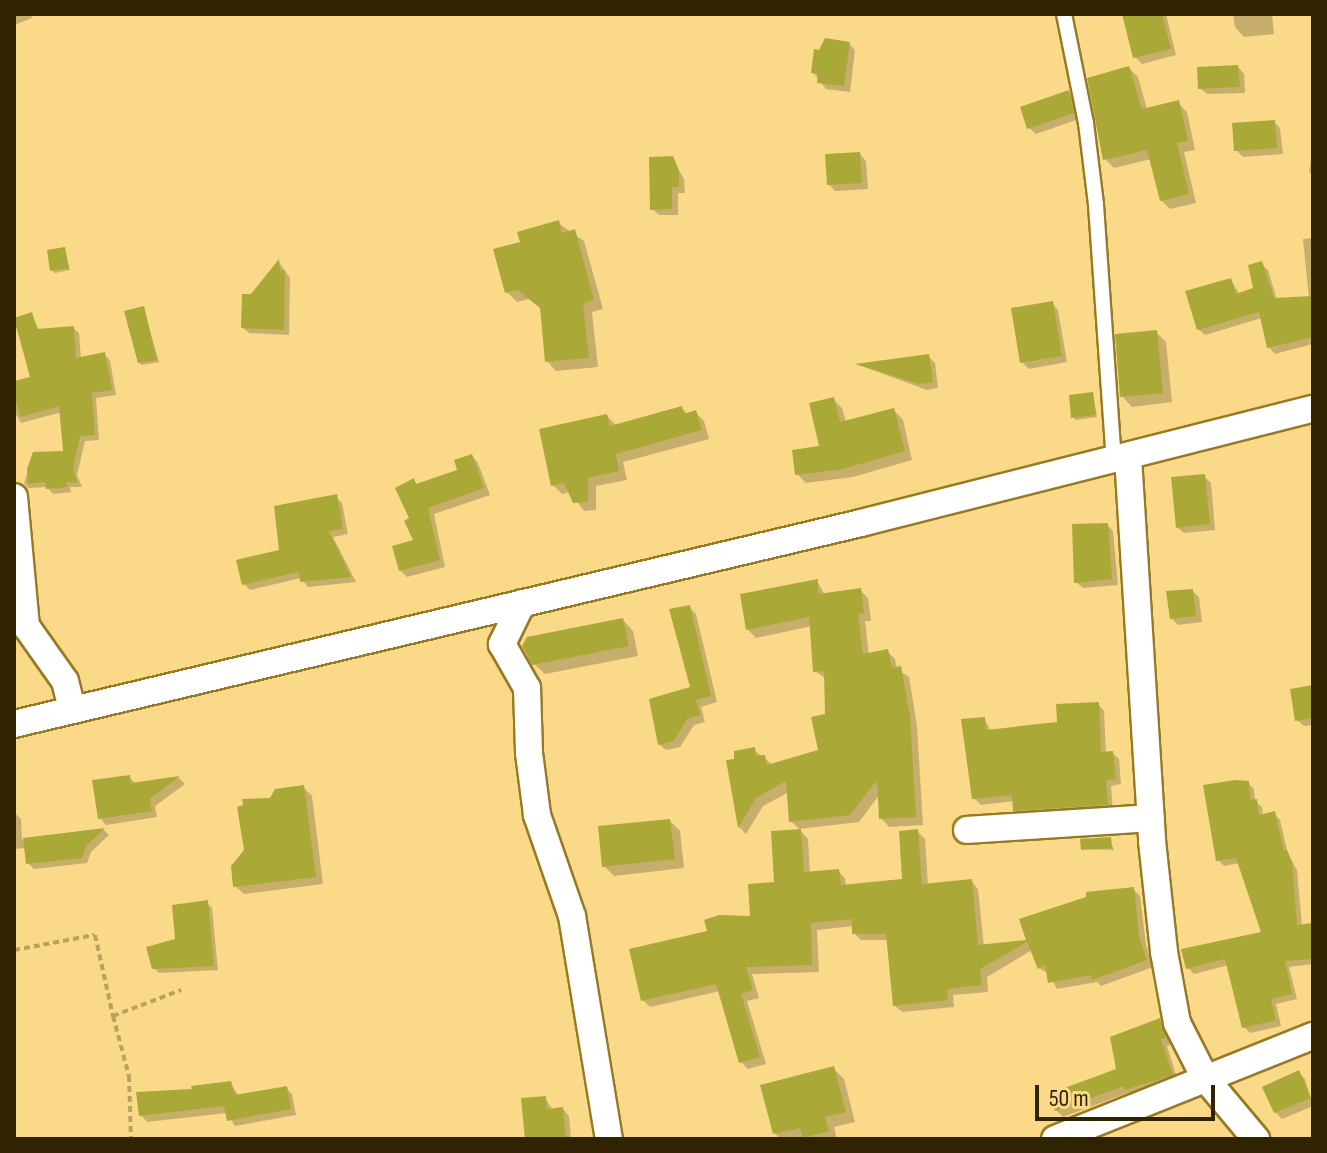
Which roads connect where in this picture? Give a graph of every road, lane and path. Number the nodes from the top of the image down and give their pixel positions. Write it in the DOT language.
graph roads {
  1 [pos="1064,14"];
  2 [pos="1313,409"];
  3 [pos="1121,458"];
  4 [pos="14,497"];
  5 [pos="522,603"];
  6 [pos="72,710"];
  7 [pos="14,724"];
  8 [pos="1151,818"];
  9 [pos="967,830"];
  10 [pos="14,950"];
  11 [pos="181,990"];
  12 [pos="113,1016"];
  13 [pos="1313,1036"];
  14 [pos="1205,1078"];
  15 [pos="131,1139"];
  16 [pos="609,1139"];
  17 [pos="1055,1139"];
  18 [pos="1256,1139"];
  1 -- 3 [label="lane"];
  2 -- 3 [label="street"];
  3 -- 5 [label="street"];
  3 -- 8 [label="street"];
  4 -- 6 [label="street"];
  5 -- 6 [label="street"];
  5 -- 16 [label="street"];
  6 -- 7 [label="street"];
  8 -- 9 [label="street"];
  8 -- 14 [label="street"];
  10 -- 12 [label="path"];
  11 -- 12 [label="path"];
  12 -- 15 [label="path"];
  13 -- 14 [label="street"];
  14 -- 17 [label="street"];
  14 -- 18 [label="street"];
}
